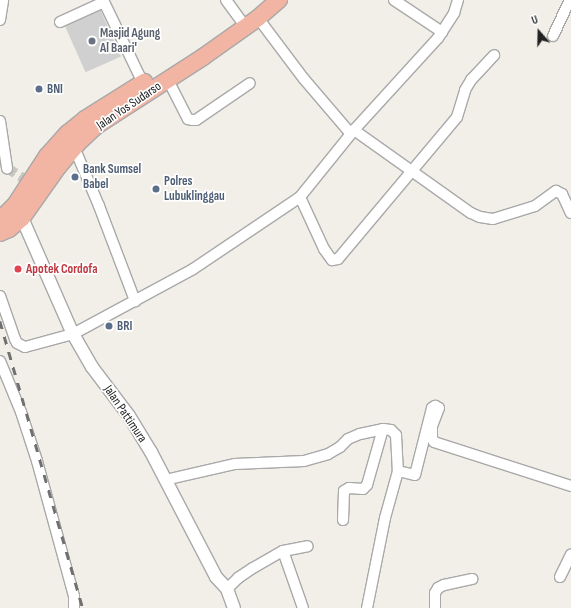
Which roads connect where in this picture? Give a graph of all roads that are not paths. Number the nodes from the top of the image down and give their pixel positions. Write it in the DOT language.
graph roads {
  1 [pos="3,0"];
  2 [pos="226,0"];
  3 [pos="264,0"];
  4 [pos="279,0"];
  5 [pos="394,0"];
  6 [pos="458,0"];
  7 [pos="570,0"];
  8 [pos="258,18"];
  9 [pos="240,19"];
  10 [pos="0,20"];
  11 [pos="60,22"];
  12 [pos="442,32"];
  13 [pos="553,36"];
  14 [pos="494,55"];
  15 [pos="168,80"];
  16 [pos="143,83"];
  17 [pos="250,84"];
  18 [pos="0,121"];
  19 [pos="88,125"];
  20 [pos="352,132"];
  21 [pos="74,147"];
  22 [pos="7,168"];
  23 [pos="411,171"];
  24 [pos="300,197"];
  25 [pos="18,212"];
  26 [pos="571,212"];
  27 [pos="0,220"];
  28 [pos="0,233"];
  29 [pos="0,296"];
  30 [pos="136,301"];
  31 [pos="73,334"];
  32 [pos="0,361"];
  33 [pos="382,429"];
  34 [pos="398,471"];
  35 [pos="166,480"];
  36 [pos="571,486"];
  37 [pos="343,520"];
  38 [pos="308,546"];
  39 [pos="283,551"];
  40 [pos="571,554"];
  41 [pos="560,577"];
  42 [pos="472,579"];
  43 [pos="227,589"];
  44 [pos="74,608"];
  45 [pos="234,608"];
  46 [pos="303,608"];
  47 [pos="367,608"];
  48 [pos="435,608"];
  1 -- 10 [label="street"];
  2 -- 9 [label="street"];
  3 -- 9 [label="highway, Jalan Yos Sudarso"];
  4 -- 8 [label="highway, Jalan Yos Sudarso"];
  5 -- 12 [label="street"];
  6 -- 12 [label="street"];
  7 -- 13 [label="street"];
  8 -- 15 [label="highway, Jalan Yos Sudarso"];
  8 -- 20 [label="street"];
  9 -- 16 [label="highway, Jalan Yos Sudarso"];
  11 -- 16 [label="street"];
  12 -- 20 [label="street"];
  14 -- 23 [label="street"];
  15 -- 17 [label="street"];
  15 -- 19 [label="highway, Jalan Yos Sudarso"];
  16 -- 19 [label="highway, Jalan Yos Sudarso"];
  18 -- 22 [label="street"];
  19 -- 21 [label="highway, Jalan Yos Sudarso"];
  19 -- 25 [label="highway, Jalan Yos Sudarso"];
  20 -- 23 [label="street"];
  20 -- 24 [label="street"];
  21 -- 25 [label="highway, Jalan Yos Sudarso"];
  21 -- 30 [label="street"];
  23 -- 24 [label="street"];
  23 -- 26 [label="street"];
  24 -- 30 [label="street"];
  25 -- 27 [label="highway, Jalan Yos Sudarso"];
  25 -- 28 [label="highway, Jalan Yos Sudarso"];
  25 -- 31 [label="street, Jalan Pattimura"];
  29 -- 31 [label="street"];
  30 -- 31 [label="street"];
  31 -- 35 [label="street, Jalan Pattimura"];
  32 -- 44 [label="street"];
  33 -- 34 [label="street"];
  33 -- 35 [label="street"];
  33 -- 37 [label="street"];
  34 -- 36 [label="street"];
  34 -- 47 [label="street"];
  35 -- 43 [label="street, Jalan Pattimura"];
  38 -- 39 [label="street"];
  39 -- 43 [label="street"];
  39 -- 46 [label="street"];
  40 -- 41 [label="street"];
  42 -- 48 [label="street"];
  43 -- 45 [label="street, Jalan Pattimura"];
}
